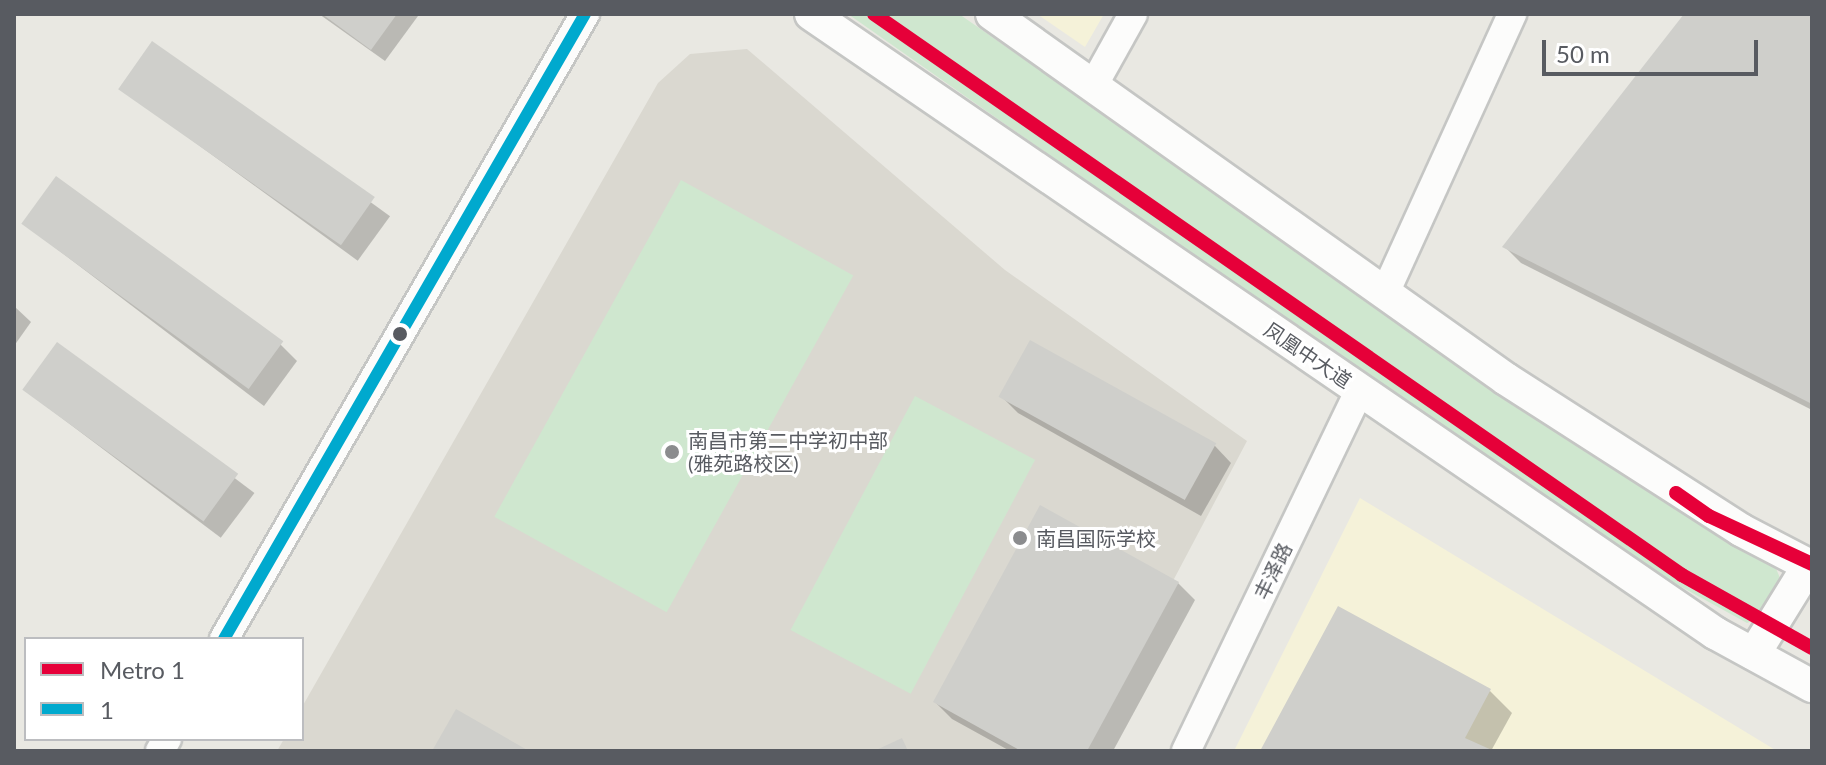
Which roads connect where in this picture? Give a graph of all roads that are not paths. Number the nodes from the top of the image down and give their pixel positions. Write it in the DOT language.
graph roads {
  1 [pos="585,14"];
  2 [pos="811,14"];
  3 [pos="992,14"];
  4 [pos="1133,14"];
  5 [pos="1512,14"];
  6 [pos="1093,86"];
  7 [pos="1385,293"];
  8 [pos="1360,390"];
  9 [pos="1810,566"];
  10 [pos="225,637"];
  11 [pos="1754,654"];
  12 [pos="1812,686"];
  13 [pos="1186,751"];
  1 -- 10 [label="street"];
  2 -- 8 [label="main road, 凤凰中大道"];
  3 -- 6 [label="main road"];
  4 -- 6 [label="street"];
  5 -- 7 [label="street"];
  6 -- 7 [label="main road"];
  7 -- 9 [label="main road"];
  8 -- 11 [label="main road, 凤凰中大道"];
  8 -- 13 [label="street, 丰泽路"];
  9 -- 11 [label="main road"];
  11 -- 12 [label="main road, 凤凰中大道"];
}
